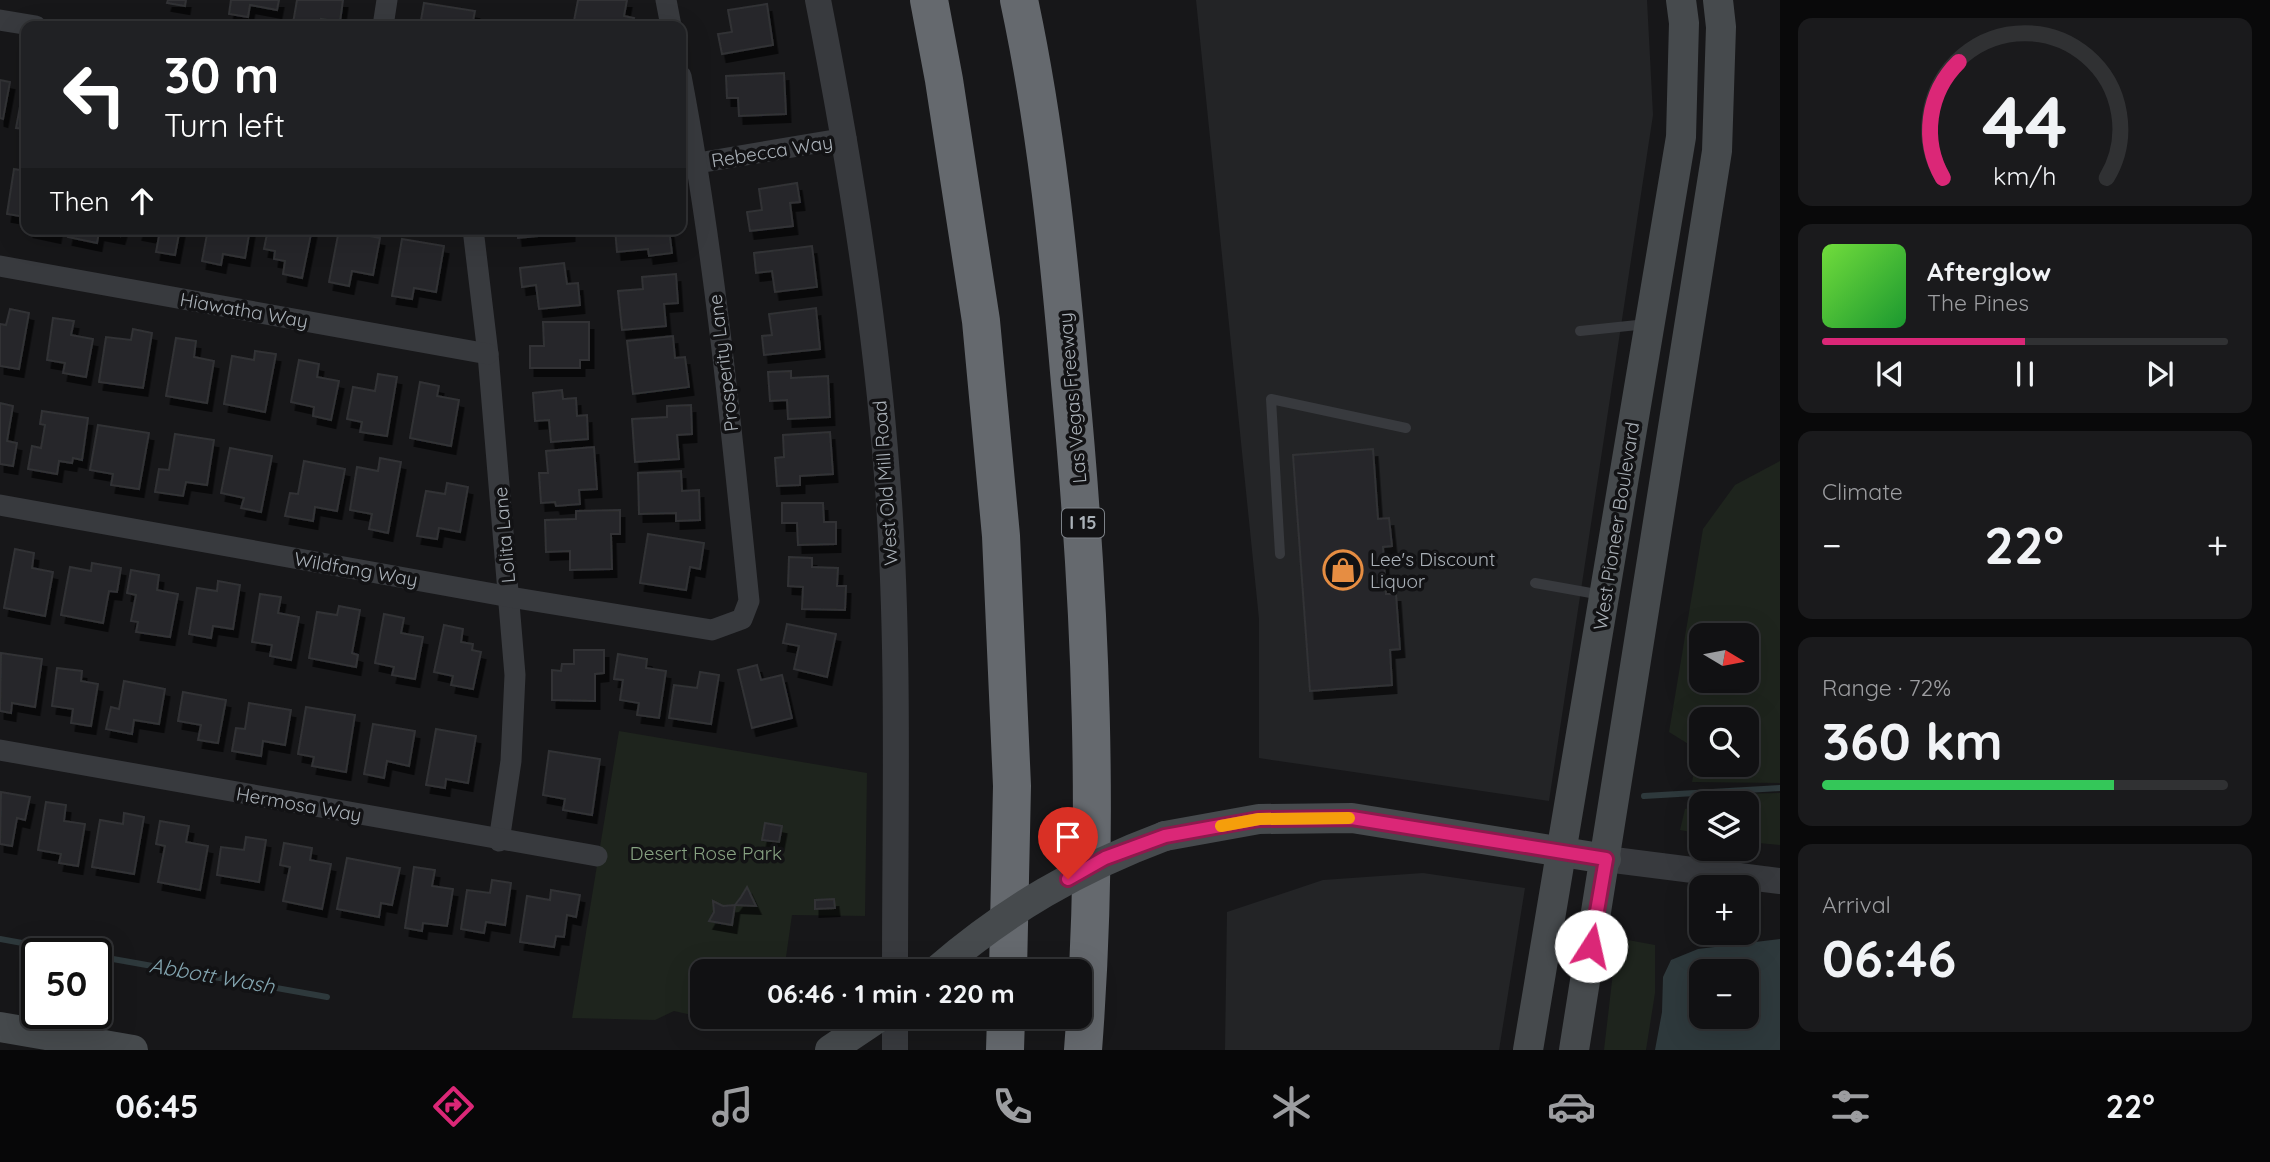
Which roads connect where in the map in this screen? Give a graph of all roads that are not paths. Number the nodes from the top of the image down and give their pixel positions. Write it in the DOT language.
graph roads {
  1 [pos="387,0"];
  2 [pos="666,0"];
  3 [pos="818,0"];
  4 [pos="929,0"];
  5 [pos="1019,0"];
  6 [pos="1681,0"];
  7 [pos="1718,0"];
  8 [pos="0,20"];
  9 [pos="384,21"];
  10 [pos="670,21"];
  11 [pos="21,24"];
  12 [pos="686,102"];
  13 [pos="846,138"];
  14 [pos="698,163"];
  15 [pos="474,235"];
  16 [pos="0,266"];
  17 [pos="1650,323"];
  18 [pos="1580,331"];
  19 [pos="488,354"];
  20 [pos="1406,428"];
  21 [pos="0,505"];
  22 [pos="1280,554"];
  23 [pos="1535,583"];
  24 [pos="1605,596"];
  25 [pos="510,597"];
  26 [pos="712,630"];
  27 [pos="0,750"];
  28 [pos="499,841"];
  29 [pos="1562,852"];
  30 [pos="597,856"];
  31 [pos="1606,859"];
  32 [pos="1780,881"];
  33 [pos="895,959"];
  34 [pos="950,959"];
  35 [pos="1007,959"];
  36 [pos="0,1027"];
  37 [pos="862,1029"];
  38 [pos="895,1029"];
  39 [pos="1006,1029"];
  40 [pos="134,1050"];
  41 [pos="830,1050"];
  42 [pos="895,1050"];
  43 [pos="1005,1050"];
  44 [pos="1083,1050"];
  45 [pos="1528,1050"];
  46 [pos="1574,1050"];
  1 -- 9 [label="street"];
  2 -- 10 [label="street"];
  3 -- 13 [label="street, West Old Mill Road"];
  4 -- 35 [label="highway"];
  5 -- 44 [label="highway, Las Vegas Freeway / I 15"];
  6 -- 17 [label="main road, West Pioneer Boulevard"];
  7 -- 31 [label="main road"];
  8 -- 11 [label="street"];
  12 -- 14 [label="street, Prosperity Lane"];
  13 -- 14 [label="street, Rebecca Way"];
  13 -- 33 [label="street, West Old Mill Road"];
  14 -- 26 [label="street, Prosperity Lane"];
  15 -- 19 [label="street, Lolita Lane"];
  16 -- 19 [label="street, Hiawatha Way"];
  17 -- 18 [label="lane"];
  17 -- 24 [label="main road, West Pioneer Boulevard"];
  19 -- 25 [label="street, Lolita Lane"];
  20 -- 22 [label="lane"];
  21 -- 25 [label="street, Wildfang Way"];
  23 -- 24 [label="lane"];
  24 -- 29 [label="main road, West Pioneer Boulevard"];
  25 -- 26 [label="street, Wildfang Way"];
  25 -- 28 [label="street, Lolita Lane"];
  27 -- 28 [label="street, Hermosa Way"];
  28 -- 30 [label="street, Hermosa Way"];
  29 -- 31 [label="main road"];
  29 -- 34 [label="main road, bridge"];
  29 -- 45 [label="main road, West Pioneer Boulevard"];
  31 -- 32 [label="street"];
  31 -- 46 [label="main road"];
  36 -- 40 [label="main road"];
  37 -- 41 [label="main road"];
  38 -- 42 [label="street"];
  39 -- 43 [label="highway"];
}
